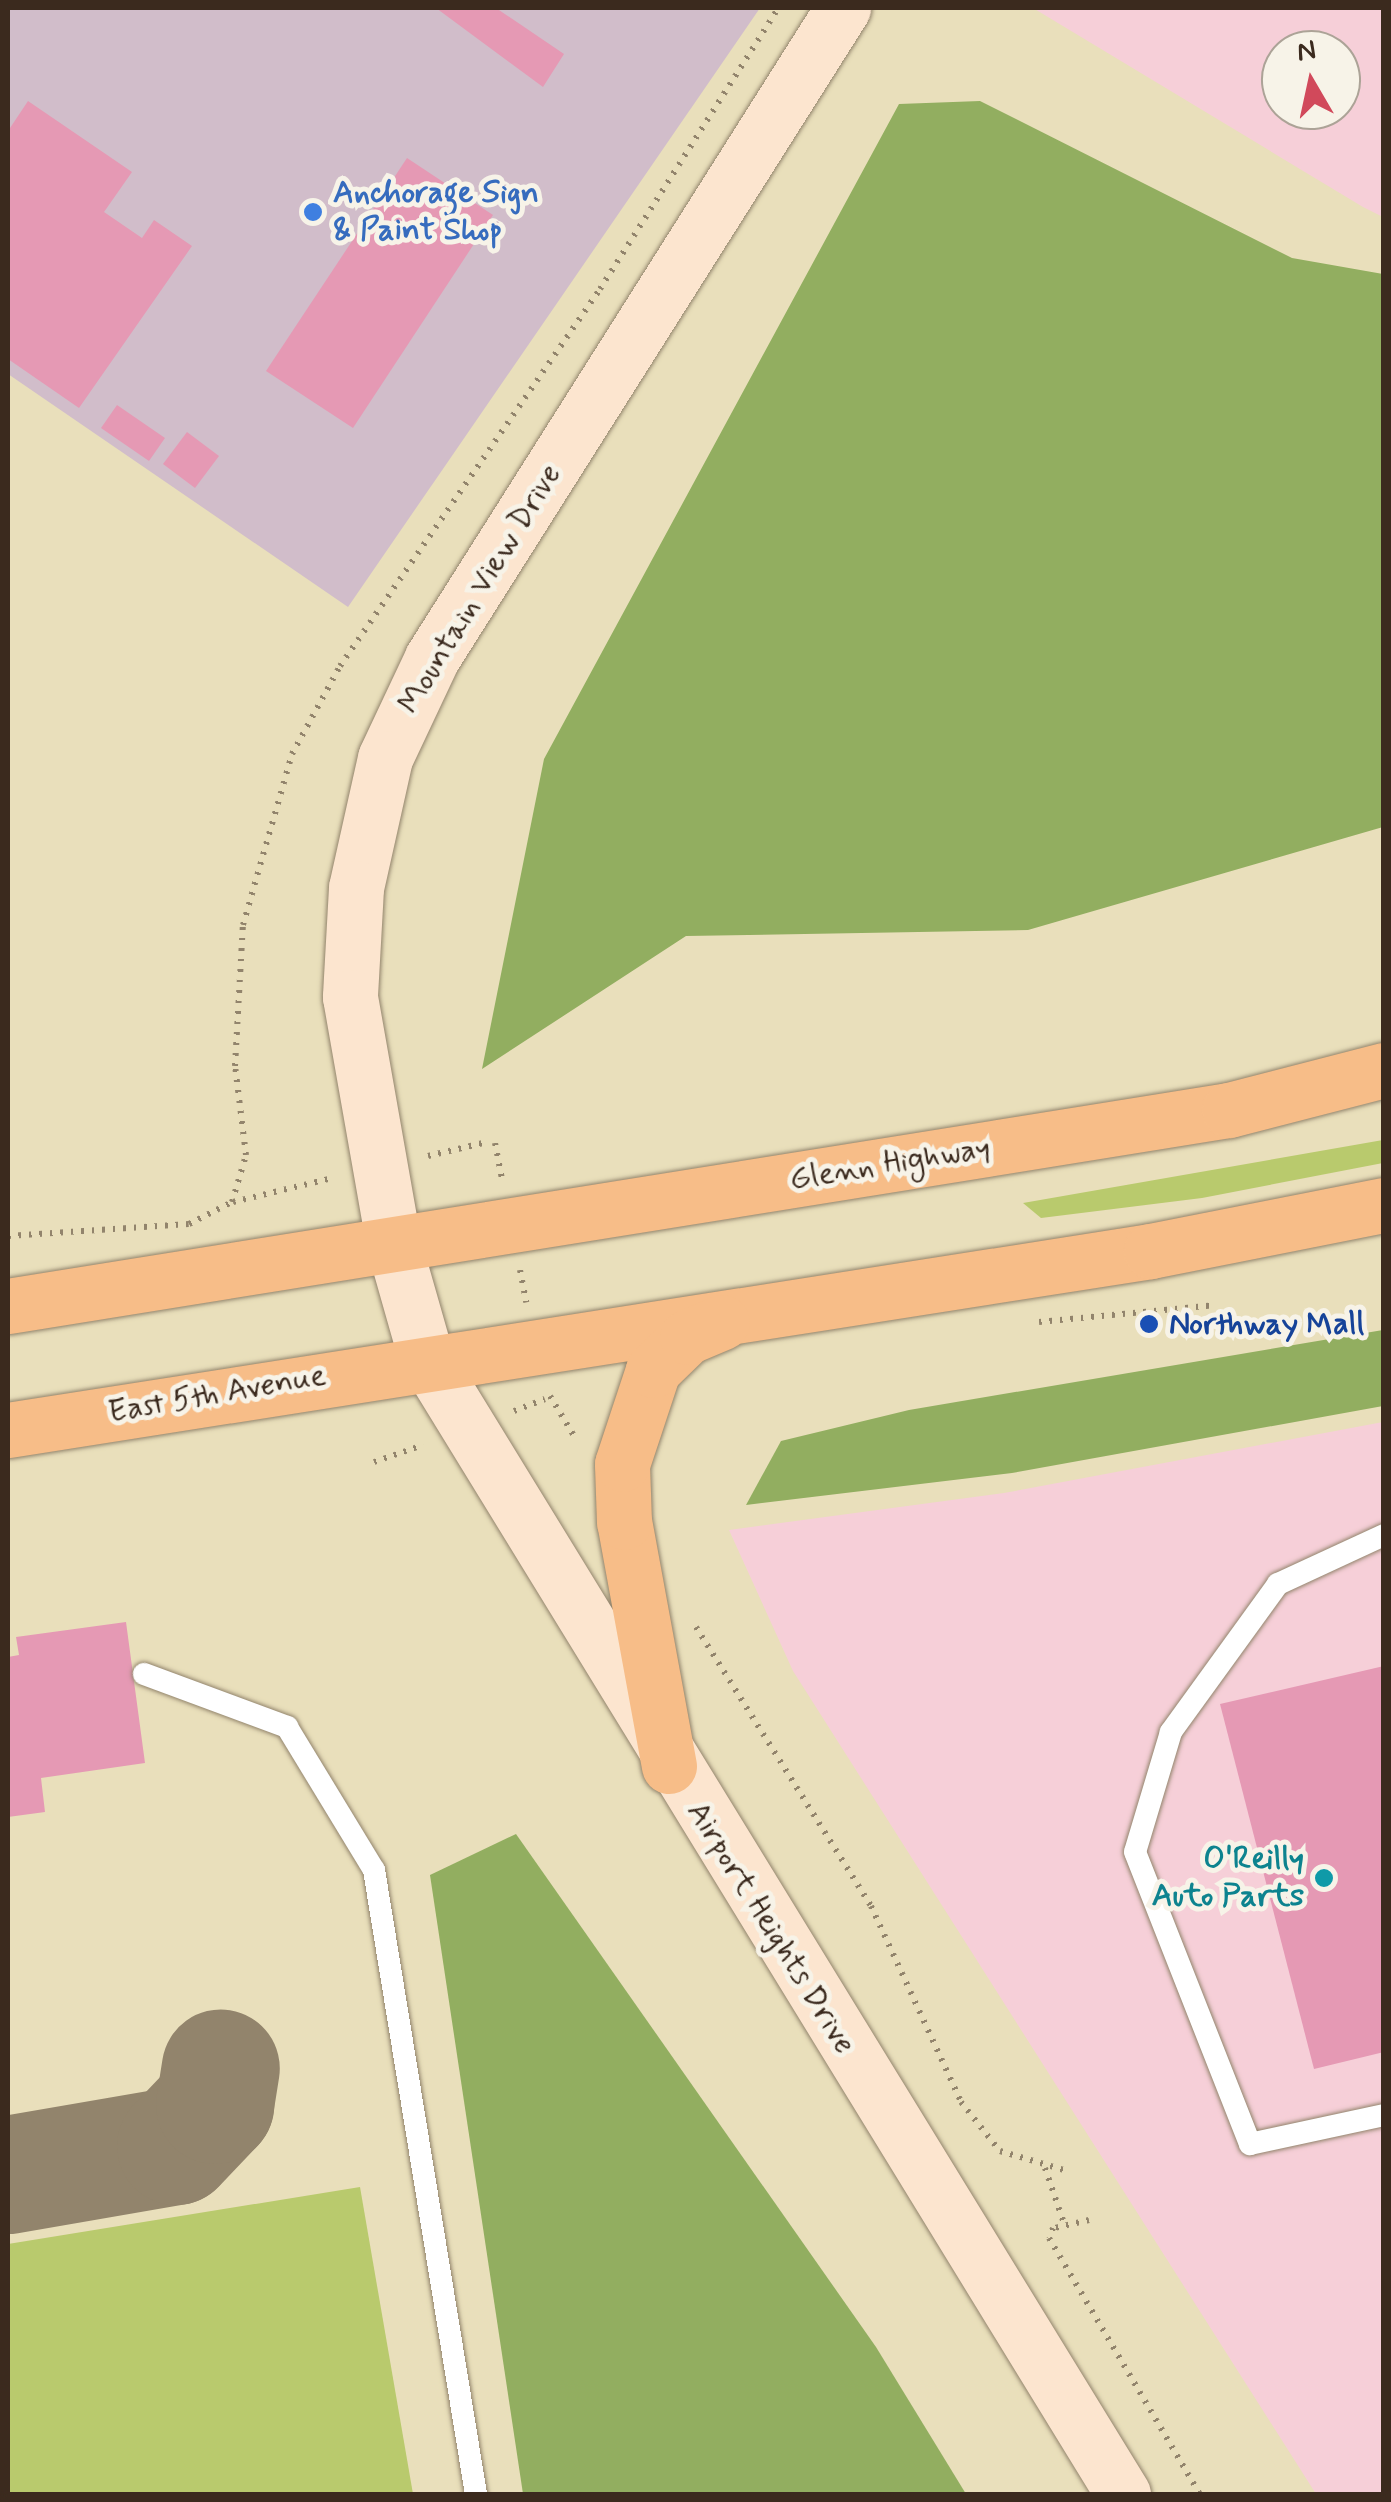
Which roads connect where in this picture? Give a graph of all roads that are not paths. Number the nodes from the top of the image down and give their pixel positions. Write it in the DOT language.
graph roads {
  1 [pos="843,8"];
  2 [pos="1384,1070"];
  3 [pos="1384,1205"];
  4 [pos="393,1242"];
  5 [pos="8,1306"];
  6 [pos="748,1310"];
  7 [pos="426,1358"];
  8 [pos="8,1430"];
  9 [pos="1384,1535"];
  10 [pos="144,1674"];
  11 [pos="669,1766"];
  12 [pos="1384,2115"];
  13 [pos="476,2494"];
  14 [pos="1123,2494"];
  1 -- 4 [label="street, Mountain View Drive"];
  2 -- 4 [label="highway, Glenn Highway"];
  3 -- 6 [label="highway"];
  4 -- 5 [label="highway"];
  4 -- 7 [label="street, Mountain View Drive"];
  6 -- 7 [label="highway"];
  6 -- 11 [label="highway"];
  7 -- 8 [label="highway, East 5th Avenue"];
  7 -- 11 [label="street, Airport Heights Drive"];
  9 -- 12 [label="lane"];
  10 -- 13 [label="lane"];
  11 -- 14 [label="street, Airport Heights Drive"];
}
